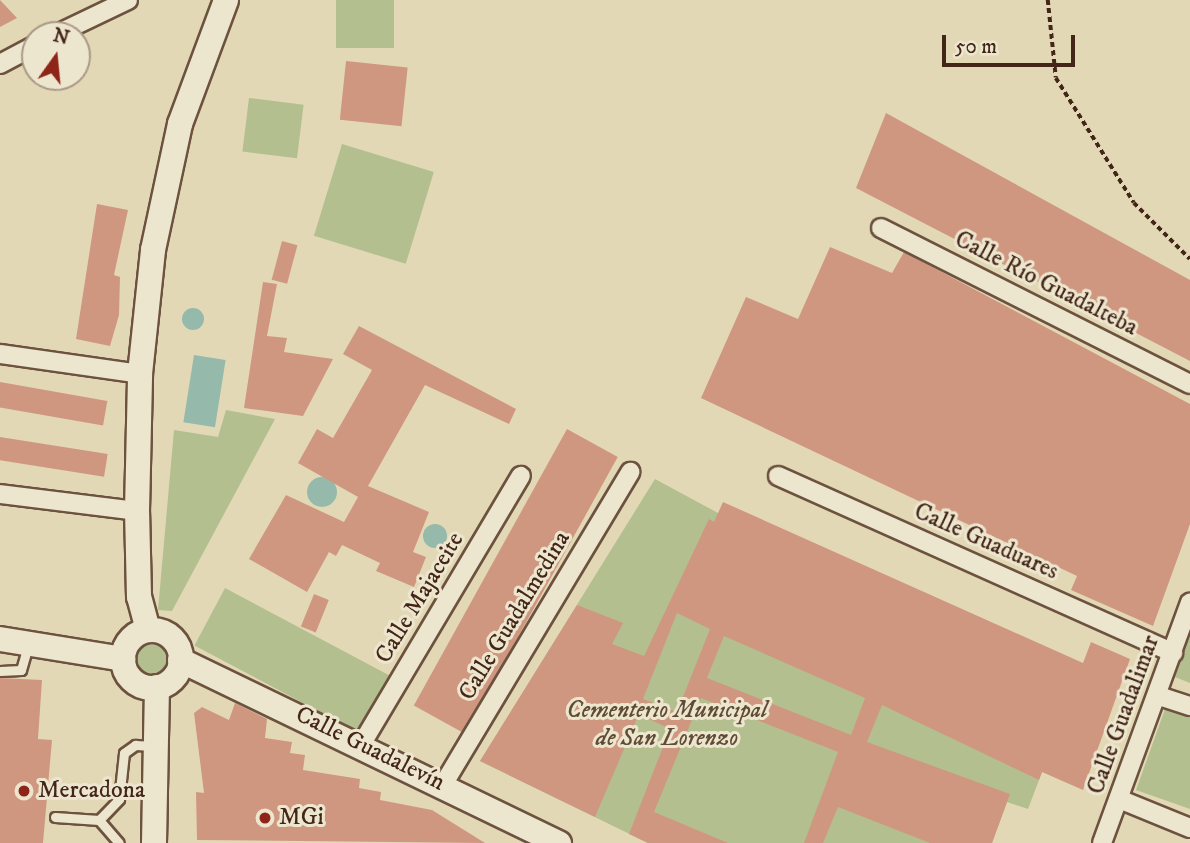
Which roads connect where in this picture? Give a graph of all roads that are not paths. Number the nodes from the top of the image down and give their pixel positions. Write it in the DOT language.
graph roads {
  1 [pos="128,0"];
  2 [pos="226,0"];
  3 [pos="84,21"];
  4 [pos="21,53"];
  5 [pos="0,64"];
  6 [pos="881,228"];
  7 [pos="0,354"];
  8 [pos="140,374"];
  9 [pos="1190,384"];
  10 [pos="630,472"];
  11 [pos="521,476"];
  12 [pos="778,476"];
  13 [pos="0,494"];
  14 [pos="136,511"];
  15 [pos="1189,610"];
  16 [pos="148,630"];
  17 [pos="0,639"];
  18 [pos="29,643"];
  19 [pos="1173,653"];
  20 [pos="122,659"];
  21 [pos="180,660"];
  22 [pos="0,671"];
  23 [pos="157,687"];
  24 [pos="1159,696"];
  25 [pos="1190,706"];
  26 [pos="362,745"];
  27 [pos="156,746"];
  28 [pos="443,785"];
  29 [pos="1119,799"];
  30 [pos="55,817"];
  31 [pos="99,820"];
  32 [pos="1190,828"];
  33 [pos="551,841"];
  34 [pos="119,843"];
  35 [pos="154,843"];
  36 [pos="1102,843"];
  1 -- 3 [label="street"];
  2 -- 8 [label="main road"];
  4 -- 5 [label="street"];
  6 -- 9 [label="street, Calle Río Guadalteba"];
  7 -- 8 [label="street"];
  8 -- 14 [label="main road"];
  10 -- 28 [label="street, Calle Guadalmedina"];
  11 -- 26 [label="street, Calle Majaceite"];
  12 -- 19 [label="street, Calle Guaduares"];
  13 -- 14 [label="street"];
  14 -- 16 [label="main road"];
  15 -- 19 [label="street, Calle Guadalimar"];
  16 -- 20 [label="main road"];
  16 -- 21 [label="main road"];
  17 -- 18 [label="main road"];
  18 -- 20 [label="main road"];
  18 -- 22 [label="lane"];
  19 -- 24 [label="street, Calle Guadalimar"];
  20 -- 23 [label="main road"];
  21 -- 23 [label="main road"];
  21 -- 26 [label="main road, Calle Guadalevín"];
  23 -- 27 [label="main road"];
  24 -- 25 [label="street"];
  24 -- 29 [label="street, Calle Guadalimar"];
  26 -- 28 [label="main road, Calle Guadalevín"];
  27 -- 31 [label="lane"];
  27 -- 35 [label="main road"];
  28 -- 33 [label="main road, Calle Guadalevín"];
  29 -- 32 [label="street"];
  29 -- 36 [label="street, Calle Guadalimar"];
  30 -- 31 [label="lane"];
  31 -- 34 [label="lane"];
}
